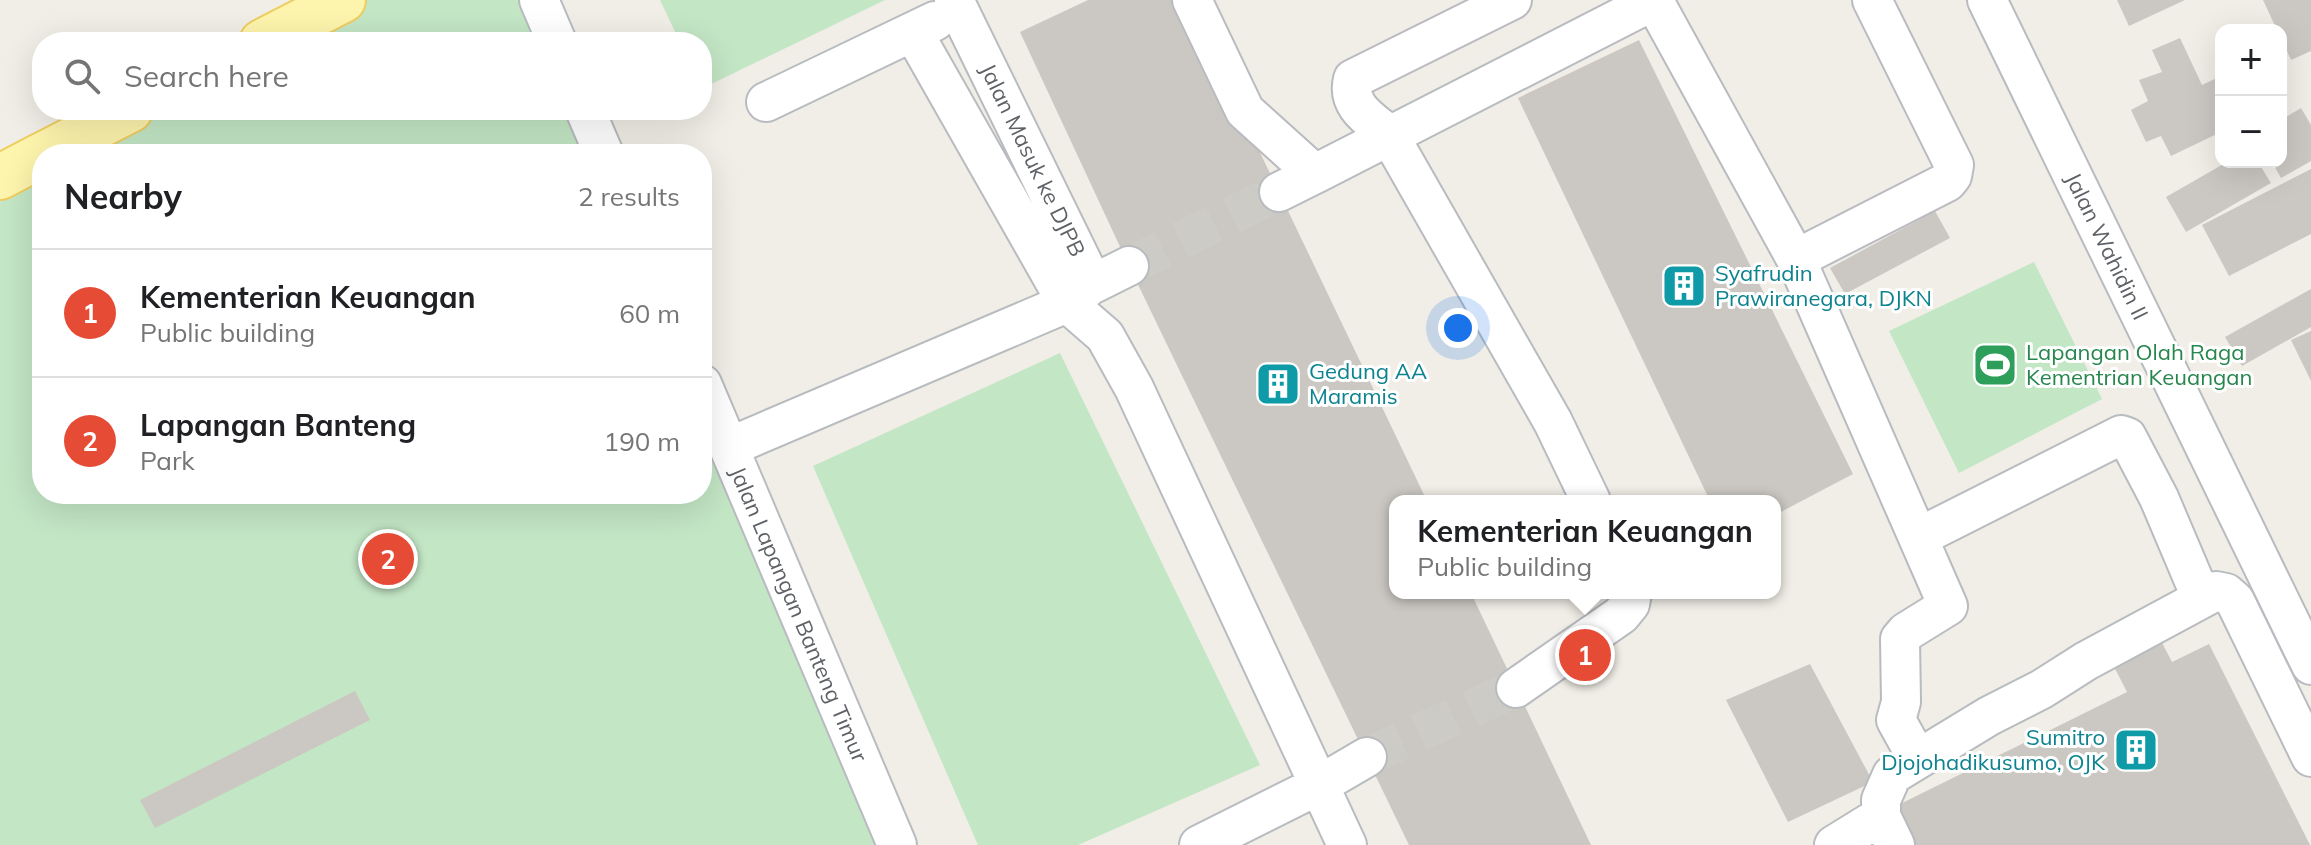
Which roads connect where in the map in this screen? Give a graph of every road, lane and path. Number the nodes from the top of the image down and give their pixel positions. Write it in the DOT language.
graph roads {
  1 [pos="343,0"];
  2 [pos="539,0"];
  3 [pos="1192,0"];
  4 [pos="1512,0"];
  5 [pos="1654,0"];
  6 [pos="1872,0"];
  7 [pos="1987,0"];
  8 [pos="957,5"];
  9 [pos="281,32"];
  10 [pos="553,32"];
  11 [pos="913,32"];
  12 [pos="766,102"];
  13 [pos="111,120"];
  14 [pos="589,120"];
  15 [pos="1389,135"];
  16 [pos="64,144"];
  17 [pos="600,144"];
  18 [pos="32,161"];
  19 [pos="1315,174"];
  20 [pos="0,177"];
  21 [pos="1279,192"];
  22 [pos="1796,259"];
  23 [pos="1129,266"];
  24 [pos="1080,293"];
  25 [pos="712,407"];
  26 [pos="729,447"];
  27 [pos="1588,495"];
  28 [pos="1919,537"];
  29 [pos="2201,597"];
  30 [pos="1631,599"];
  31 [pos="2311,665"];
  32 [pos="1516,688"];
  33 [pos="1367,757"];
  34 [pos="2311,757"];
  35 [pos="1917,758"];
  36 [pos="1319,785"];
  37 [pos="1888,830"];
  38 [pos="897,845"];
  39 [pos="1199,845"];
  40 [pos="1347,845"];
  41 [pos="1834,845"];
  1 -- 9 [label="main road"];
  2 -- 10 [label="street"];
  3 -- 19 [label="street"];
  4 -- 15 [label="street"];
  5 -- 15 [label="street"];
  5 -- 22 [label="street"];
  6 -- 22 [label="street"];
  7 -- 31 [label="street, Jalan Wahidin II"];
  8 -- 11 [label="street"];
  8 -- 24 [label="street, Jalan Masuk ke DJPB"];
  11 -- 12 [label="street"];
  11 -- 24 [label="street"];
  13 -- 16 [label="main road"];
  14 -- 17 [label="street"];
  15 -- 19 [label="street"];
  15 -- 27 [label="street"];
  18 -- 20 [label="main road"];
  19 -- 21 [label="street"];
  22 -- 28 [label="street"];
  23 -- 24 [label="street, Jalan Masuk ke DJPB"];
  24 -- 26 [label="street"];
  24 -- 36 [label="street"];
  25 -- 26 [label="street, Jalan Lapangan Banteng Timur"];
  26 -- 38 [label="street, Jalan Lapangan Banteng Timur"];
  28 -- 29 [label="street"];
  28 -- 35 [label="street"];
  29 -- 34 [label="street"];
  29 -- 35 [label="street"];
  30 -- 32 [label="street"];
  33 -- 36 [label="street"];
  35 -- 37 [label="street"];
  36 -- 39 [label="street"];
  36 -- 40 [label="street"];
  37 -- 41 [label="street"];
}
